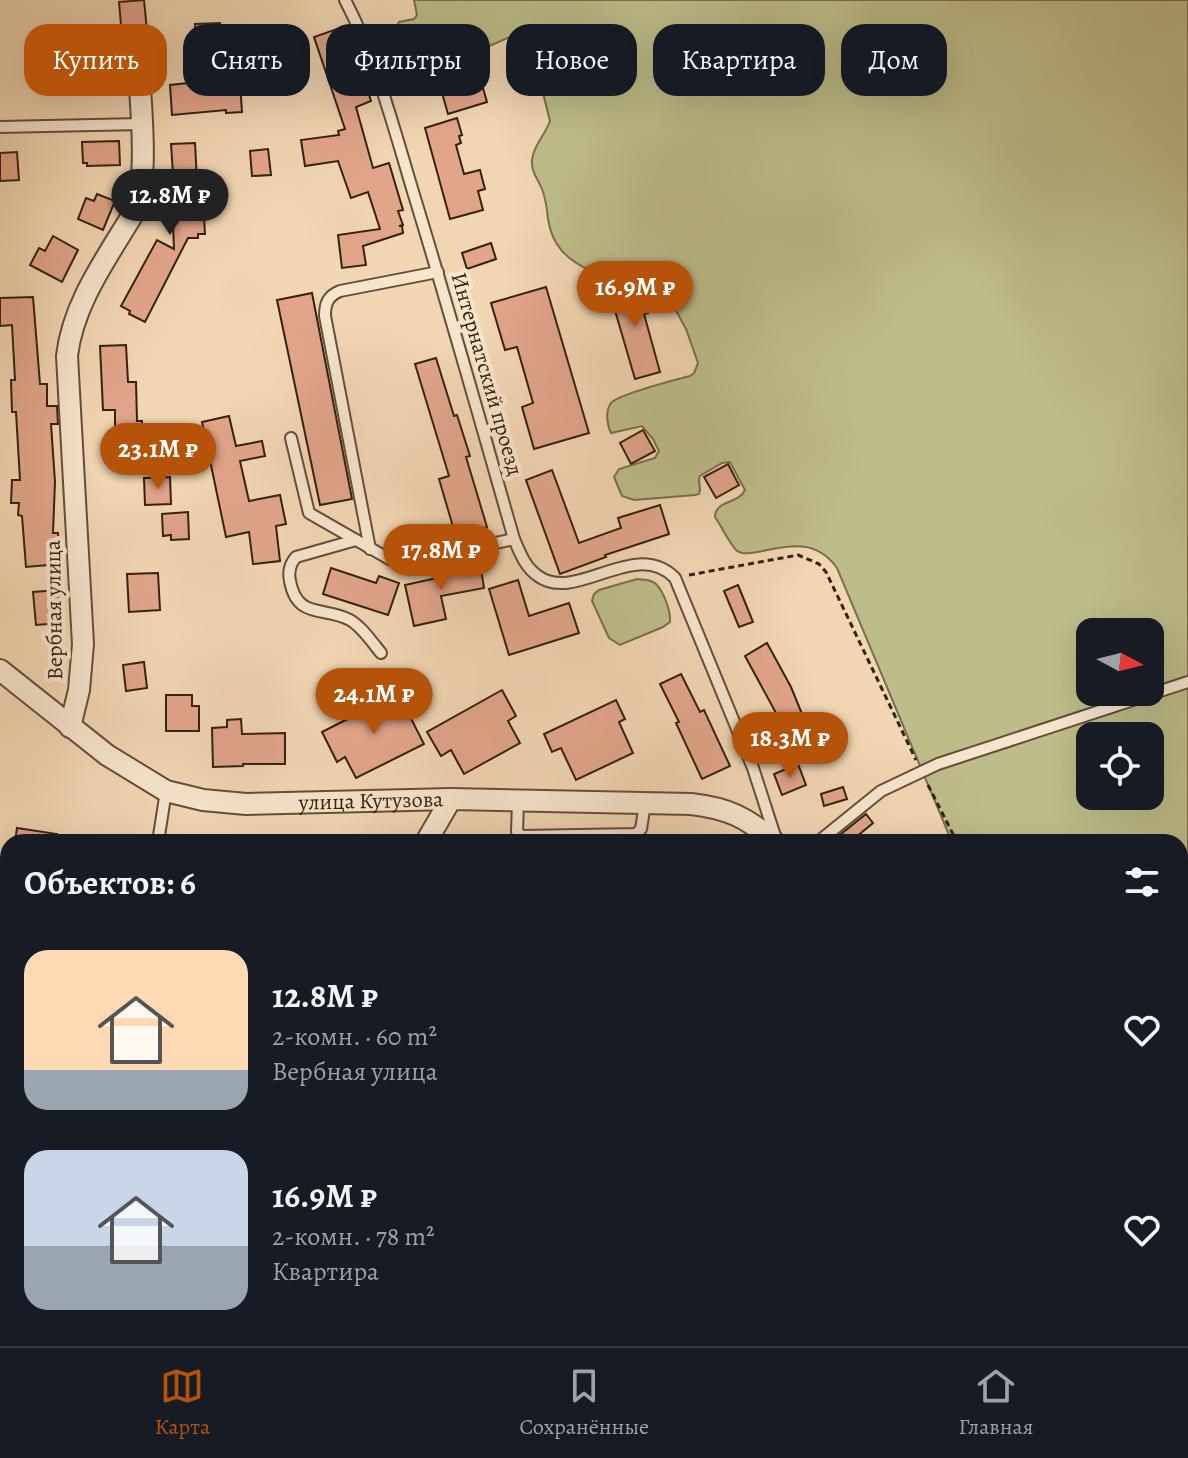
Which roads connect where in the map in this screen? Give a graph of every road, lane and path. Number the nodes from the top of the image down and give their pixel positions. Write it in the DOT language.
graph roads {
  1 [pos="345,0"];
  2 [pos="140,96"];
  3 [pos="141,124"];
  4 [pos="0,127"];
  5 [pos="438,272"];
  6 [pos="291,438"];
  7 [pos="514,539"];
  8 [pos="356,540"];
  9 [pos="370,549"];
  10 [pos="675,578"];
  11 [pos="381,653"];
  12 [pos="0,670"];
  13 [pos="1188,682"];
  14 [pos="70,727"];
  15 [pos="922,772"];
  16 [pos="166,791"];
  17 [pos="451,799"];
  18 [pos="518,801"];
  19 [pos="645,804"];
  20 [pos="159,834"];
  21 [pos="431,834"];
  22 [pos="520,834"];
  23 [pos="636,834"];
  24 [pos="766,834"];
  25 [pos="773,834"];
  26 [pos="828,834"];
  27 [pos="953,834"];
  1 -- 5 [label="lane, Интернатский проезд"];
  2 -- 3 [label="street, Вербная улица"];
  3 -- 4 [label="lane"];
  3 -- 14 [label="street, Вербная улица"];
  5 -- 7 [label="lane, Интернатский проезд"];
  5 -- 9 [label="lane"];
  6 -- 8 [label="lane"];
  7 -- 9 [label="lane"];
  7 -- 10 [label="lane, Интернатский проезд"];
  8 -- 9 [label="lane"];
  8 -- 11 [label="lane"];
  10 -- 15 [label="path"];
  10 -- 25 [label="lane"];
  12 -- 14 [label="street, улица Кутузова"];
  13 -- 15 [label="lane"];
  14 -- 16 [label="street, улица Кутузова"];
  15 -- 26 [label="lane"];
  15 -- 27 [label="path"];
  16 -- 17 [label="street, улица Кутузова"];
  16 -- 20 [label="lane"];
  17 -- 18 [label="street, улица Кутузова"];
  17 -- 21 [label="street"];
  18 -- 19 [label="street, улица Кутузова"];
  18 -- 22 [label="lane"];
  19 -- 23 [label="lane"];
  19 -- 24 [label="street, улица Кутузова"];
}
